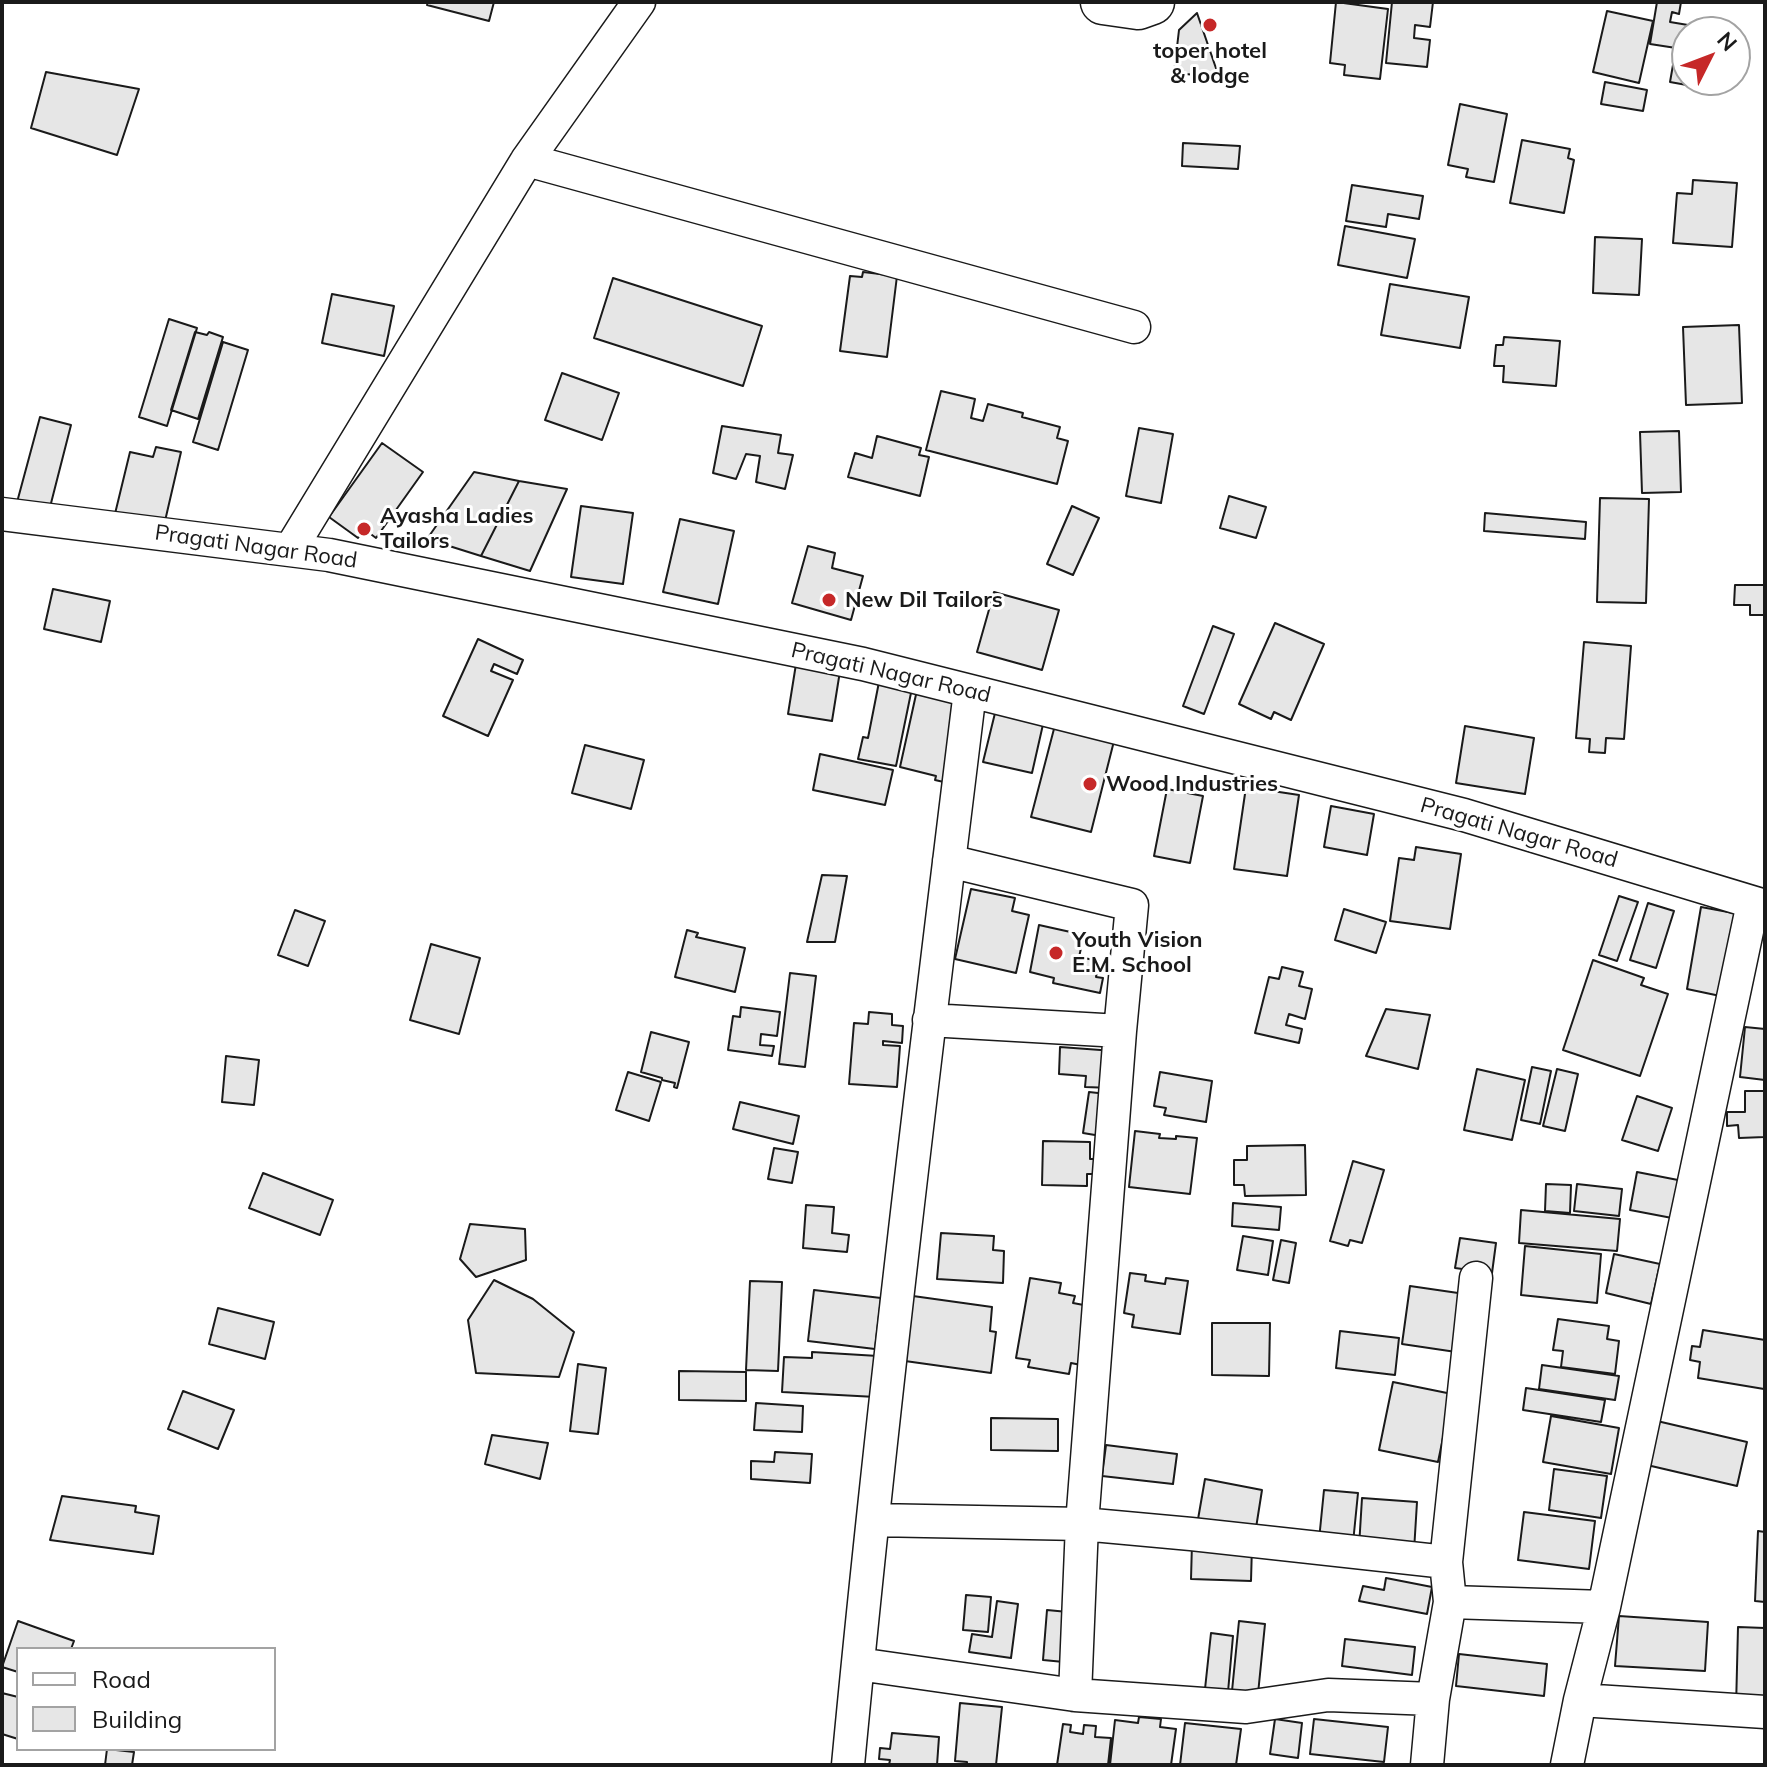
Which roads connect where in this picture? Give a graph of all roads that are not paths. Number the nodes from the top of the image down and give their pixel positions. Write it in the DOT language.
graph roads {
  1 [pos="639,2"];
  2 [pos="1103,2"];
  3 [pos="1152,2"];
  4 [pos="527,160"];
  5 [pos="1134,327"];
  6 [pos="2,514"];
  7 [pos="290,550"];
  8 [pos="970,691"];
  9 [pos="949,861"];
  10 [pos="1759,905"];
  11 [pos="929,1020"];
  12 [pos="1120,1031"];
  13 [pos="1476,1278"];
  14 [pos="873,1520"];
  15 [pos="1082,1524"];
  16 [pos="1446,1562"];
  17 [pos="1450,1602"];
  18 [pos="1604,1607"];
  19 [pos="858,1664"];
  20 [pos="1075,1695"];
  21 [pos="1433,1699"];
  22 [pos="1580,1700"];
  23 [pos="1765,1712"];
  24 [pos="848,1765"];
  25 [pos="1427,1765"];
  26 [pos="1567,1765"];
  1 -- 4 [label="street"];
  2 -- 3 [label="street"];
  4 -- 5 [label="street"];
  4 -- 7 [label="street"];
  6 -- 7 [label="street, Pragati Nagar Road"];
  7 -- 8 [label="street, Pragati Nagar Road"];
  8 -- 9 [label="street"];
  8 -- 10 [label="street, Pragati Nagar Road"];
  9 -- 11 [label="street"];
  9 -- 12 [label="street"];
  10 -- 18 [label="street"];
  11 -- 12 [label="street"];
  11 -- 14 [label="street"];
  12 -- 15 [label="street"];
  13 -- 16 [label="street"];
  14 -- 15 [label="street"];
  14 -- 19 [label="street"];
  15 -- 16 [label="street"];
  15 -- 20 [label="street"];
  16 -- 17 [label="street"];
  17 -- 18 [label="street"];
  17 -- 21 [label="street"];
  18 -- 22 [label="street"];
  19 -- 20 [label="street"];
  19 -- 24 [label="street"];
  20 -- 21 [label="street"];
  21 -- 25 [label="street"];
  22 -- 23 [label="street"];
  22 -- 26 [label="street"];
}
